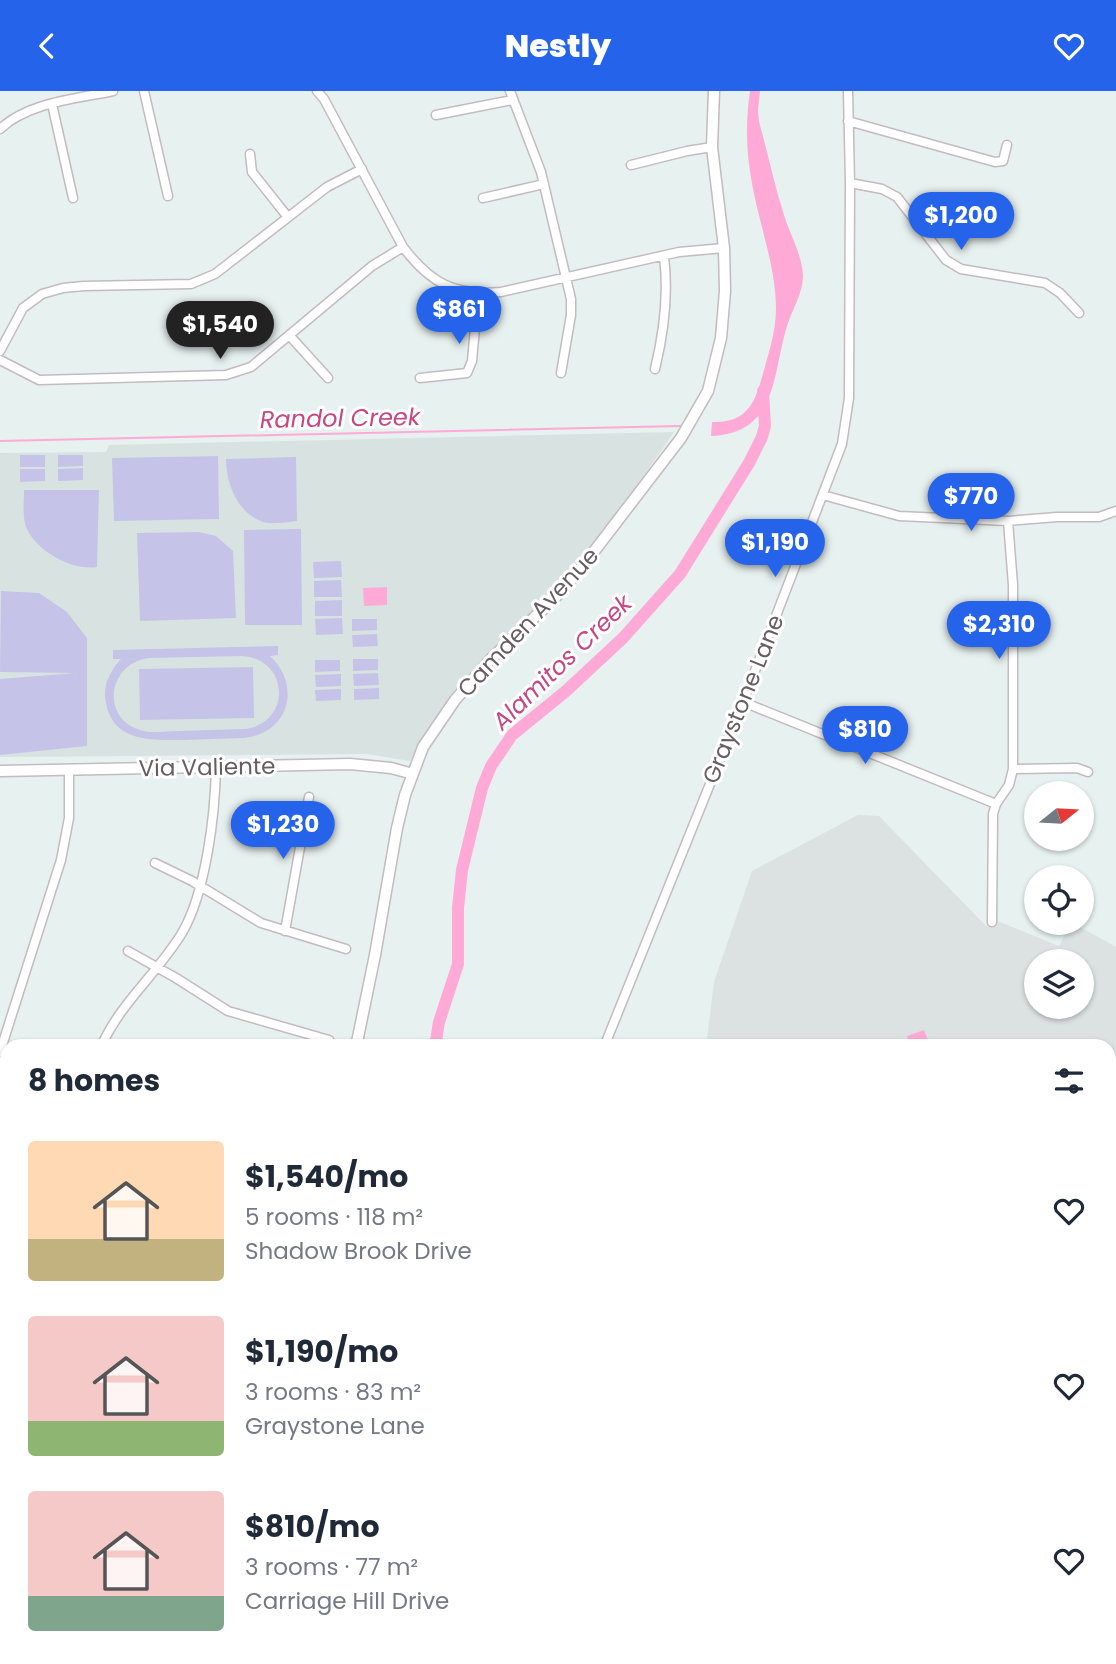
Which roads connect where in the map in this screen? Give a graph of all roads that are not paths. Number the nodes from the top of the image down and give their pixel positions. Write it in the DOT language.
graph roads {
  1 [pos="113,91"];
  2 [pos="144,91"];
  3 [pos="317,91"];
  4 [pos="714,91"];
  5 [pos="848,91"];
  6 [pos="511,95"];
  7 [pos="52,104"];
  8 [pos="436,115"];
  9 [pos="848,121"];
  10 [pos="0,129"];
  11 [pos="1007,145"];
  12 [pos="712,147"];
  13 [pos="250,154"];
  14 [pos="631,165"];
  15 [pos="362,169"];
  16 [pos="850,183"];
  17 [pos="544,184"];
  18 [pos="168,197"];
  19 [pos="73,198"];
  20 [pos="483,198"];
  21 [pos="287,216"];
  22 [pos="403,247"];
  23 [pos="724,248"];
  24 [pos="664,257"];
  25 [pos="566,277"];
  26 [pos="478,294"];
  27 [pos="1079,313"];
  28 [pos="289,335"];
  29 [pos="0,351"];
  30 [pos="0,361"];
  31 [pos="655,369"];
  32 [pos="561,373"];
  33 [pos="328,378"];
  34 [pos="420,378"];
  35 [pos="823,495"];
  36 [pos="1116,511"];
  37 [pos="1008,521"];
  38 [pos="743,702"];
  39 [pos="216,767"];
  40 [pos="1013,769"];
  41 [pos="69,770"];
  42 [pos="0,771"];
  43 [pos="1088,772"];
  44 [pos="413,774"];
  45 [pos="309,797"];
  46 [pos="996,804"];
  47 [pos="155,863"];
  48 [pos="200,886"];
  49 [pos="992,922"];
  50 [pos="285,931"];
  51 [pos="346,949"];
  52 [pos="128,951"];
  53 [pos="156,968"];
  54 [pos="6,1039"];
  55 [pos="105,1039"];
  56 [pos="326,1039"];
  57 [pos="358,1039"];
  58 [pos="607,1039"];
  1 -- 7 [label="street"];
  2 -- 18 [label="street"];
  3 -- 15 [label="street"];
  4 -- 12 [label="street, Camden Avenue"];
  5 -- 9 [label="street, Graystone Lane"];
  6 -- 8 [label="street"];
  6 -- 17 [label="street"];
  7 -- 10 [label="street"];
  7 -- 19 [label="street"];
  9 -- 11 [label="street"];
  9 -- 16 [label="street, Graystone Lane"];
  12 -- 14 [label="street"];
  12 -- 23 [label="street, Camden Avenue"];
  13 -- 21 [label="street"];
  15 -- 21 [label="street"];
  15 -- 22 [label="street"];
  16 -- 27 [label="street"];
  16 -- 35 [label="street, Graystone Lane"];
  17 -- 20 [label="street"];
  17 -- 25 [label="street"];
  21 -- 29 [label="street"];
  22 -- 26 [label="street"];
  22 -- 28 [label="street"];
  23 -- 24 [label="street"];
  23 -- 44 [label="street, Camden Avenue"];
  24 -- 25 [label="street"];
  24 -- 31 [label="street"];
  25 -- 26 [label="street"];
  25 -- 32 [label="street"];
  26 -- 34 [label="street"];
  28 -- 30 [label="street"];
  28 -- 33 [label="street"];
  35 -- 37 [label="street"];
  35 -- 38 [label="street, Graystone Lane"];
  36 -- 37 [label="street"];
  37 -- 40 [label="street"];
  38 -- 46 [label="street"];
  38 -- 58 [label="street, Graystone Lane"];
  39 -- 41 [label="street, Via Valiente"];
  39 -- 44 [label="street, Via Valiente"];
  39 -- 48 [label="street"];
  40 -- 43 [label="street"];
  40 -- 46 [label="street"];
  41 -- 42 [label="street, Via Valiente"];
  41 -- 54 [label="street"];
  44 -- 57 [label="street, Camden Avenue"];
  45 -- 50 [label="street"];
  46 -- 49 [label="street"];
  47 -- 48 [label="street"];
  48 -- 50 [label="street"];
  48 -- 53 [label="street"];
  50 -- 51 [label="street"];
  52 -- 53 [label="street"];
  53 -- 55 [label="street"];
  53 -- 56 [label="street"];
}
